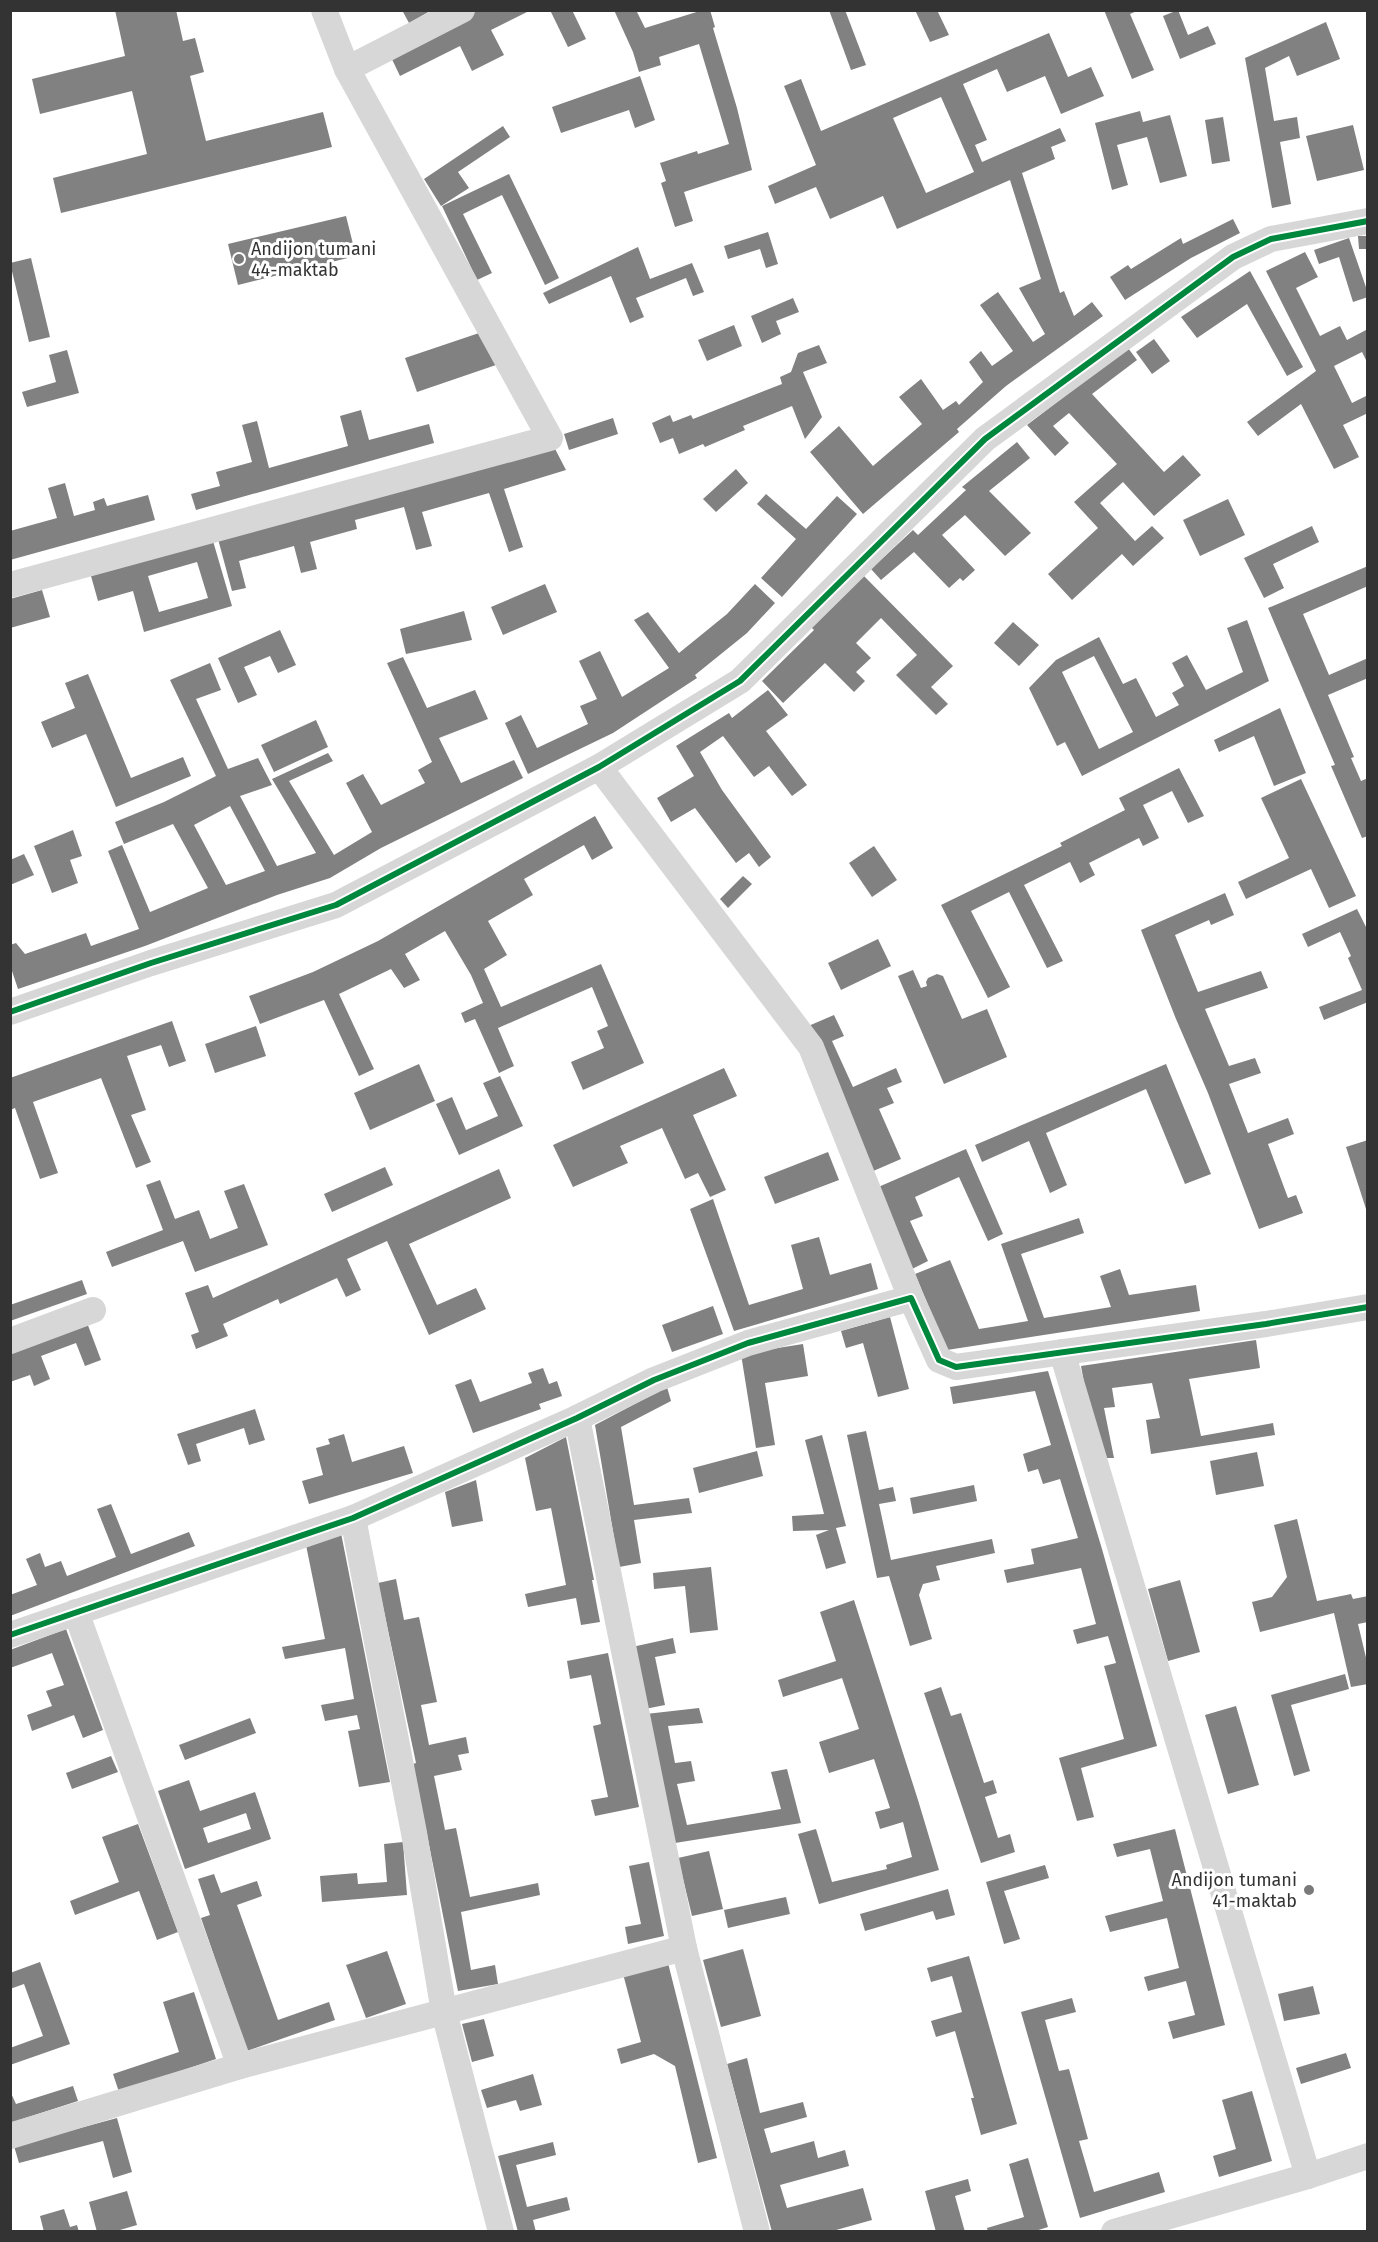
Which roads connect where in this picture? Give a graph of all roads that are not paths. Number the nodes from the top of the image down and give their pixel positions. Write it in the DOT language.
graph roads {
  1 [pos="324,10"];
  2 [pos="462,10"];
  3 [pos="347,69"];
  4 [pos="1368,221"];
  5 [pos="10,585"];
  6 [pos="599,767"];
  7 [pos="10,1012"];
  8 [pos="911,1298"];
  9 [pos="1368,1307"];
  10 [pos="93,1310"];
  11 [pos="10,1341"];
  12 [pos="1062,1352"];
  13 [pos="577,1418"];
  14 [pos="353,1518"];
  15 [pos="76,1612"];
  16 [pos="10,1635"];
  17 [pos="684,1948"];
  18 [pos="444,2012"];
  19 [pos="240,2066"];
  20 [pos="10,2136"];
  21 [pos="1368,2157"];
  22 [pos="1308,2176"];
  23 [pos="501,2232"];
  24 [pos="757,2232"];
  25 [pos="1114,2232"];
  1 -- 3 [label="street"];
  2 -- 3 [label="street"];
  3 -- 5 [label="street"];
  4 -- 6 [label="street"];
  6 -- 7 [label="street"];
  6 -- 8 [label="street"];
  8 -- 12 [label="street"];
  8 -- 13 [label="street"];
  9 -- 12 [label="street"];
  10 -- 11 [label="street"];
  12 -- 22 [label="street"];
  13 -- 14 [label="street"];
  13 -- 17 [label="street"];
  14 -- 15 [label="street"];
  14 -- 18 [label="street"];
  15 -- 16 [label="street"];
  15 -- 19 [label="street"];
  17 -- 18 [label="street"];
  17 -- 24 [label="street"];
  18 -- 19 [label="street"];
  18 -- 23 [label="street"];
  19 -- 20 [label="street"];
  21 -- 22 [label="street"];
  22 -- 25 [label="street"];
}
